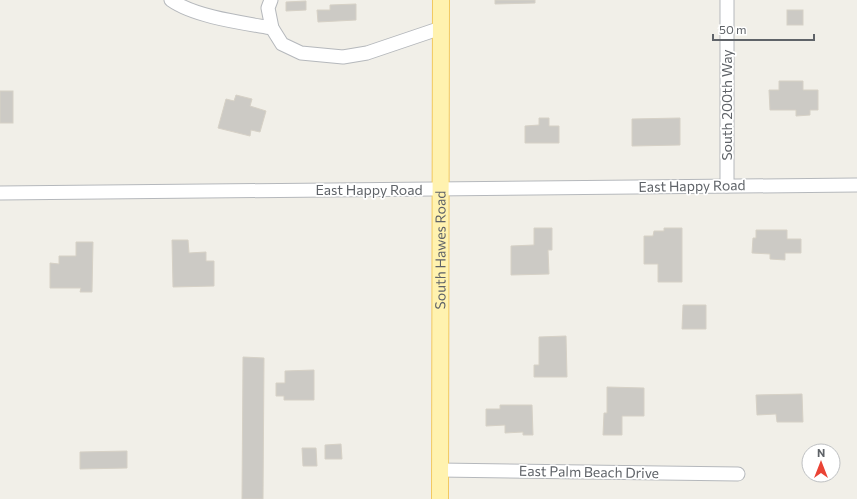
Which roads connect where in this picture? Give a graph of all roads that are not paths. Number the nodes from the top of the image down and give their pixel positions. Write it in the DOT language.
graph roads {
  1 [pos="171,0"];
  2 [pos="271,0"];
  3 [pos="441,0"];
  4 [pos="727,0"];
  5 [pos="272,28"];
  6 [pos="441,28"];
  7 [pos="857,185"];
  8 [pos="727,186"];
  9 [pos="440,189"];
  10 [pos="0,193"];
  11 [pos="439,470"];
  12 [pos="738,474"];
  13 [pos="440,499"];
  1 -- 5 [label="street"];
  2 -- 5 [label="street"];
  3 -- 6 [label="main road, South Hawes Road"];
  4 -- 8 [label="street, South 200th Way"];
  5 -- 6 [label="street"];
  6 -- 9 [label="main road, South Hawes Road"];
  7 -- 8 [label="street, East Happy Road"];
  8 -- 9 [label="street, East Happy Road"];
  9 -- 10 [label="street, East Happy Road"];
  9 -- 11 [label="main road, South Hawes Road"];
  11 -- 12 [label="street, East Palm Beach Drive"];
  11 -- 13 [label="main road, South Hawes Road"];
}
